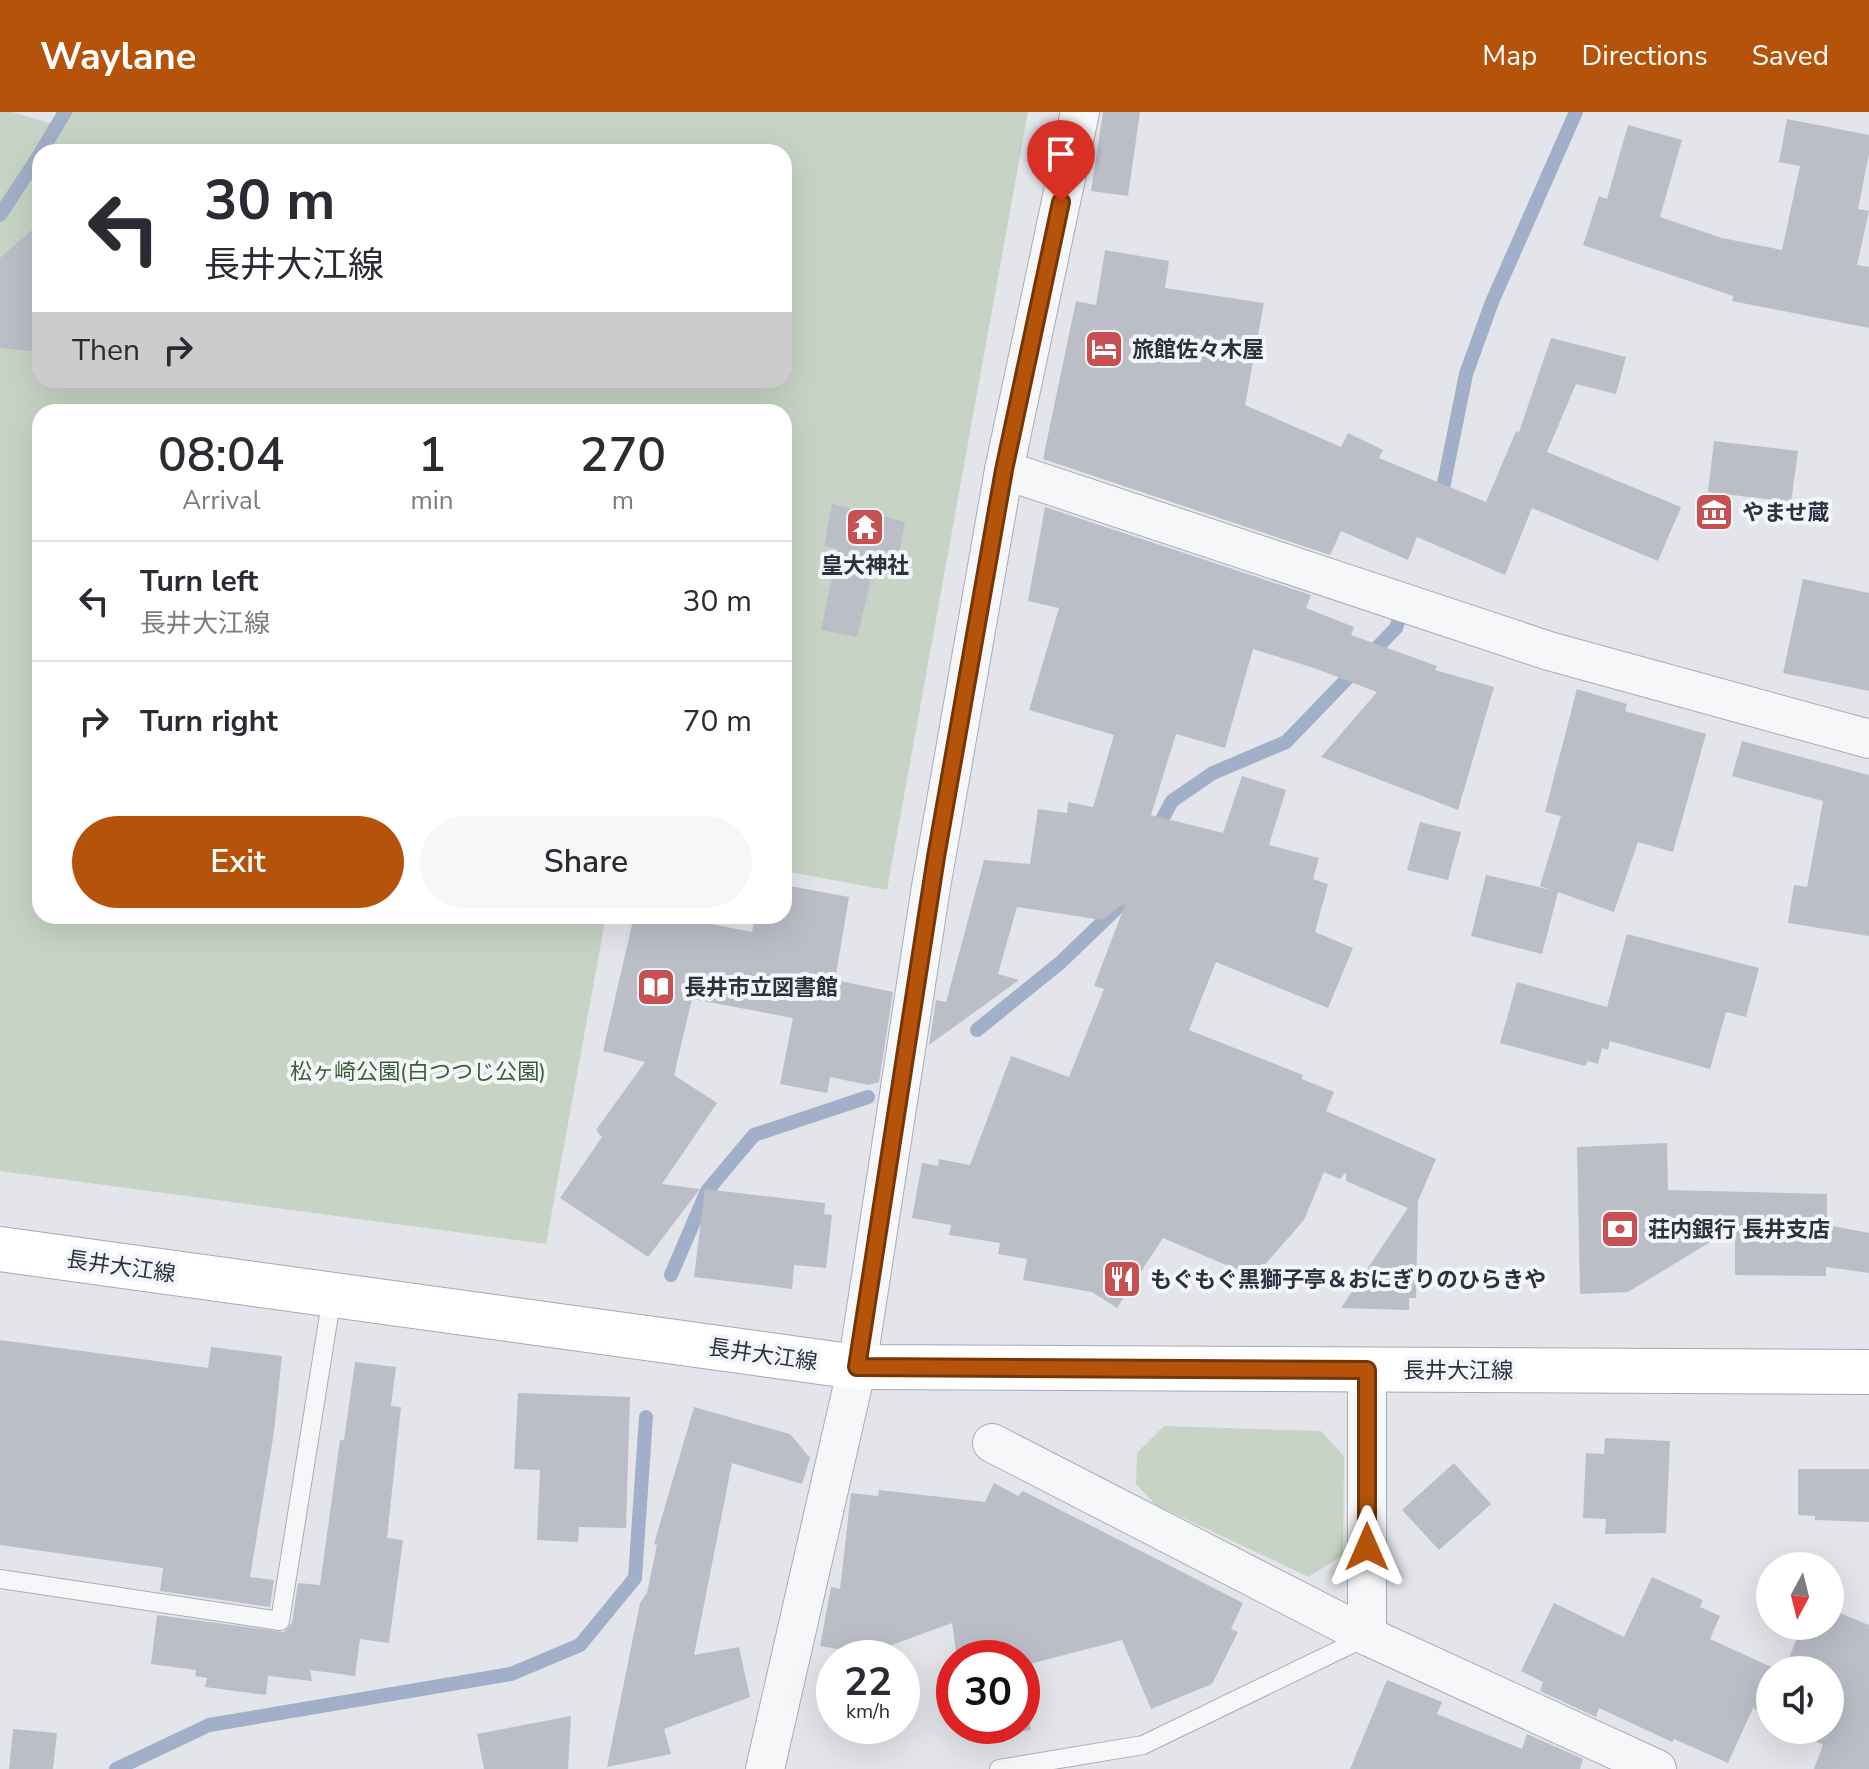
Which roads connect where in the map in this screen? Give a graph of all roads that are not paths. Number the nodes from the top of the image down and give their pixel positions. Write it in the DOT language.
graph roads {
  1 [pos="1080,112"];
  2 [pos="1004,470"];
  3 [pos="1869,739"];
  4 [pos="0,1249"];
  5 [pos="332,1296"];
  6 [pos="857,1367"];
  7 [pos="1367,1370"];
  8 [pos="1869,1372"];
  9 [pos="992,1443"];
  10 [pos="0,1579"];
  11 [pos="1367,1636"];
  12 [pos="765,1769"];
  13 [pos="999,1769"];
  14 [pos="1657,1769"];
  1 -- 2 [label="street"];
  2 -- 3 [label="street"];
  2 -- 6 [label="street"];
  4 -- 5 [label="main road, 長井大江線"];
  5 -- 6 [label="main road, 長井大江線"];
  5 -- 10 [label="lane"];
  6 -- 7 [label="main road, 長井大江線"];
  6 -- 12 [label="street"];
  7 -- 8 [label="main road, 長井大江線"];
  7 -- 11 [label="street"];
  9 -- 11 [label="street"];
  11 -- 13 [label="lane"];
  11 -- 14 [label="street"];
}
